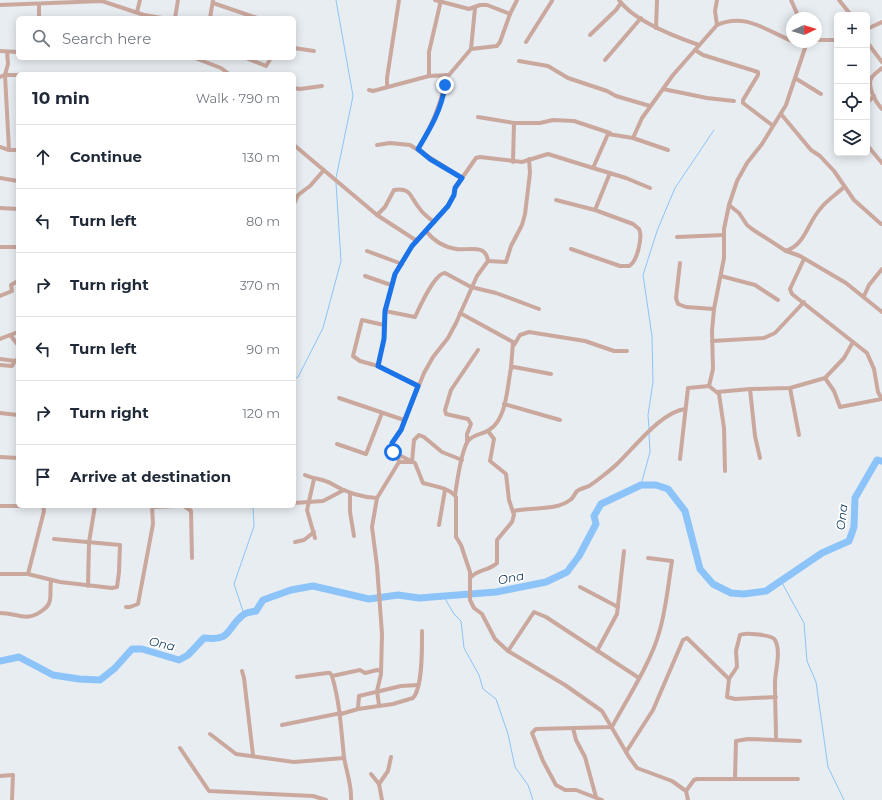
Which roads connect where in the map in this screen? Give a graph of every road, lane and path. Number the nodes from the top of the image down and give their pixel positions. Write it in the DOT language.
graph roads {
  1 [pos="140,0"];
  2 [pos="178,0"];
  3 [pos="399,0"];
  4 [pos="439,0"];
  5 [pos="517,0"];
  6 [pos="552,0"];
  7 [pos="657,0"];
  8 [pos="717,0"];
  9 [pos="791,0"];
  10 [pos="839,0"];
  11 [pos="81,1"];
  12 [pos="213,1"];
  13 [pos="620,1"];
  14 [pos="19,2"];
  15 [pos="42,2"];
  16 [pos="113,2"];
  17 [pos="0,5"];
  18 [pos="475,8"];
  19 [pos="137,12"];
  20 [pos="796,12"];
  21 [pos="849,12"];
  22 [pos="510,14"];
  23 [pos="39,16"];
  24 [pos="144,16"];
  25 [pos="175,16"];
  26 [pos="210,16"];
  27 [pos="249,16"];
  28 [pos="641,18"];
  29 [pos="882,22"];
  30 [pos="717,25"];
  31 [pos="656,28"];
  32 [pos="870,28"];
  33 [pos="590,35"];
  34 [pos="786,38"];
  35 [pos="822,40"];
  36 [pos="834,40"];
  37 [pos="526,42"];
  38 [pos="699,45"];
  39 [pos="870,46"];
  40 [pos="296,48"];
  41 [pos="805,48"];
  42 [pos="471,49"];
  43 [pos="695,50"];
  44 [pos="0,51"];
  45 [pos="314,51"];
  46 [pos="7,52"];
  47 [pos="16,52"];
  48 [pos="203,60"];
  49 [pos="251,60"];
  50 [pos="271,60"];
  51 [pos="605,60"];
  52 [pos="519,61"];
  53 [pos="882,62"];
  54 [pos="882,68"];
  55 [pos="226,72"];
  56 [pos="5,75"];
  57 [pos="16,75"];
  58 [pos="446,75"];
  59 [pos="429,76"];
  60 [pos="0,77"];
  61 [pos="795,78"];
  62 [pos="322,86"];
  63 [pos="387,87"];
  64 [pos="296,88"];
  65 [pos="663,89"];
  66 [pos="369,90"];
  67 [pos="820,94"];
  68 [pos="874,96"];
  69 [pos="870,100"];
  70 [pos="734,101"];
  71 [pos="650,106"];
  72 [pos="882,109"];
  73 [pos="781,114"];
  74 [pos="478,117"];
  75 [pos="514,123"];
  76 [pos="772,126"];
  77 [pos="611,133"];
  78 [pos="633,138"];
  79 [pos="377,145"];
  80 [pos="0,147"];
  81 [pos="296,147"];
  82 [pos="418,149"];
  83 [pos="870,149"];
  84 [pos="9,150"];
  85 [pos="16,150"];
  86 [pos="668,150"];
  87 [pos="530,159"];
  88 [pos="513,162"];
  89 [pos="882,163"];
  90 [pos="593,168"];
  91 [pos="324,170"];
  92 [pos="610,173"];
  93 [pos="0,178"];
  94 [pos="462,178"];
  95 [pos="16,181"];
  96 [pos="844,187"];
  97 [pos="650,188"];
  98 [pos="296,200"];
  99 [pos="556,200"];
  100 [pos="729,205"];
  101 [pos="0,208"];
  102 [pos="16,209"];
  103 [pos="595,210"];
  104 [pos="377,215"];
  105 [pos="434,222"];
  106 [pos="881,224"];
  107 [pos="426,231"];
  108 [pos="724,235"];
  109 [pos="677,238"];
  110 [pos="417,241"];
  111 [pos="0,247"];
  112 [pos="16,247"];
  113 [pos="571,249"];
  114 [pos="367,251"];
  115 [pos="786,251"];
  116 [pos="804,259"];
  117 [pos="488,261"];
  118 [pos="680,263"];
  119 [pos="402,264"];
  120 [pos="882,269"];
  121 [pos="365,276"];
  122 [pos="721,276"];
  123 [pos="16,282"];
  124 [pos="391,285"];
  125 [pos="472,287"];
  126 [pos="0,296"];
  127 [pos="864,296"];
  128 [pos="778,300"];
  129 [pos="804,302"];
  130 [pos="714,308"];
  131 [pos="539,309"];
  132 [pos="385,311"];
  133 [pos="882,312"];
  134 [pos="460,313"];
  135 [pos="384,325"];
  136 [pos="16,333"];
  137 [pos="11,336"];
  138 [pos="0,339"];
  139 [pos="712,341"];
  140 [pos="16,342"];
  141 [pos="853,342"];
  142 [pos="514,345"];
  143 [pos="478,350"];
  144 [pos="627,351"];
  145 [pos="0,359"];
  146 [pos="16,360"];
  147 [pos="0,365"];
  148 [pos="378,366"];
  149 [pos="511,368"];
  150 [pos="551,374"];
  151 [pos="825,378"];
  152 [pos="418,386"];
  153 [pos="708,386"];
  154 [pos="750,388"];
  155 [pos="790,388"];
  156 [pos="718,392"];
  157 [pos="338,398"];
  158 [pos="882,399"];
  159 [pos="504,404"];
  160 [pos="685,410"];
  161 [pos="0,413"];
  162 [pos="382,413"];
  163 [pos="16,415"];
  164 [pos="404,420"];
  165 [pos="560,420"];
  166 [pos="488,431"];
  167 [pos="800,435"];
  168 [pos="467,441"];
  169 [pos="337,444"];
  170 [pos="398,455"];
  171 [pos="0,457"];
  172 [pos="16,458"];
  173 [pos="760,458"];
  174 [pos="680,459"];
  175 [pos="462,460"];
  176 [pos="399,462"];
  177 [pos="412,462"];
  178 [pos="725,471"];
  179 [pos="305,475"];
  180 [pos="314,480"];
  181 [pos="344,490"];
  182 [pos="445,490"];
  183 [pos="350,493"];
  184 [pos="455,495"];
  185 [pos="377,498"];
  186 [pos="310,502"];
  187 [pos="296,503"];
  188 [pos="0,506"];
  189 [pos="16,506"];
  190 [pos="43,508"];
  191 [pos="95,508"];
  192 [pos="152,508"];
  193 [pos="187,508"];
  194 [pos="514,510"];
  195 [pos="439,525"];
  196 [pos="314,532"];
  197 [pos="354,536"];
  198 [pos="315,538"];
  199 [pos="54,539"];
  200 [pos="89,542"];
  201 [pos="295,542"];
  202 [pos="624,551"];
  203 [pos="192,558"];
  204 [pos="648,558"];
  205 [pos="0,574"];
  206 [pos="28,574"];
  207 [pos="470,578"];
  208 [pos="51,581"];
  209 [pos="88,586"];
  210 [pos="580,587"];
  211 [pos="126,607"];
  212 [pos="618,607"];
  213 [pos="0,613"];
  214 [pos="422,631"];
  215 [pos="508,651"];
  216 [pos="597,651"];
  217 [pos="242,671"];
  218 [pos="380,671"];
  219 [pos="332,676"];
  220 [pos="297,677"];
  221 [pos="639,678"];
  222 [pos="729,679"];
  223 [pos="418,685"];
  224 [pos="377,691"];
  225 [pos="776,697"];
  226 [pos="379,705"];
  227 [pos="358,709"];
  228 [pos="341,714"];
  229 [pos="282,725"];
  230 [pos="612,727"];
  231 [pos="573,728"];
  232 [pos="210,734"];
  233 [pos="776,739"];
  234 [pos="800,740"];
  235 [pos="180,748"];
  236 [pos="626,752"];
  237 [pos="253,755"];
  238 [pos="391,757"];
  239 [pos="344,758"];
  240 [pos="371,774"];
  241 [pos="0,776"];
  242 [pos="798,779"];
  243 [pos="734,780"];
  244 [pos="379,784"];
  245 [pos="686,791"];
  246 [pos="596,797"];
  247 [pos="12,800"];
  248 [pos="326,800"];
  249 [pos="351,800"];
  250 [pos="382,800"];
  251 [pos="602,800"];
  252 [pos="688,800"];
  1 -- 19 [label="street"];
  2 -- 25 [label="street"];
  3 -- 63 [label="street"];
  4 -- 18 [label="street"];
  4 -- 59 [label="street"];
  5 -- 22 [label="street"];
  6 -- 37 [label="street"];
  7 -- 31 [label="street"];
  8 -- 30 [label="street"];
  9 -- 20 [label="street"];
  10 -- 21 [label="street"];
  11 -- 15 [label="street"];
  11 -- 16 [label="street"];
  12 -- 26 [label="street"];
  12 -- 27 [label="street"];
  13 -- 28 [label="street"];
  13 -- 33 [label="street"];
  14 -- 15 [label="street"];
  14 -- 17 [label="street"];
  15 -- 23 [label="street"];
  16 -- 19 [label="street"];
  18 -- 22 [label="street"];
  18 -- 42 [label="street"];
  19 -- 24 [label="street"];
  22 -- 42 [label="street"];
  28 -- 31 [label="street"];
  28 -- 51 [label="street"];
  29 -- 32 [label="street"];
  30 -- 34 [label="street"];
  30 -- 38 [label="street"];
  31 -- 38 [label="street"];
  35 -- 36 [label="street"];
  38 -- 43 [label="street"];
  39 -- 53 [label="street"];
  40 -- 45 [label="street"];
  41 -- 61 [label="street"];
  42 -- 58 [label="street"];
  43 -- 65 [label="street"];
  43 -- 76 [label="street"];
  44 -- 46 [label="street"];
  46 -- 47 [label="street"];
  46 -- 56 [label="street"];
  48 -- 55 [label="street"];
  49 -- 50 [label="street"];
  52 -- 71 [label="street"];
  54 -- 68 [label="street"];
  56 -- 57 [label="street"];
  56 -- 60 [label="street"];
  56 -- 84 [label="street"];
  58 -- 59 [label="street"];
  58 -- 82 [label="street"];
  59 -- 63 [label="street"];
  61 -- 67 [label="street"];
  61 -- 73 [label="street"];
  62 -- 64 [label="street"];
  63 -- 66 [label="street"];
  65 -- 70 [label="street"];
  65 -- 71 [label="street"];
  68 -- 69 [label="street"];
  68 -- 72 [label="street"];
  71 -- 78 [label="street"];
  73 -- 76 [label="street"];
  73 -- 96 [label="street"];
  74 -- 75 [label="street"];
  75 -- 77 [label="street"];
  75 -- 88 [label="street"];
  76 -- 100 [label="street"];
  77 -- 78 [label="street"];
  77 -- 90 [label="street"];
  78 -- 86 [label="street"];
  79 -- 82 [label="street"];
  80 -- 84 [label="street"];
  81 -- 91 [label="street"];
  82 -- 94 [label="street"];
  83 -- 89 [label="street"];
  84 -- 85 [label="street"];
  87 -- 88 [label="street"];
  87 -- 90 [label="street"];
  87 -- 117 [label="street"];
  88 -- 94 [label="street"];
  90 -- 92 [label="street"];
  91 -- 98 [label="street"];
  91 -- 104 [label="street"];
  92 -- 97 [label="street"];
  92 -- 103 [label="street"];
  93 -- 95 [label="street"];
  94 -- 105 [label="street"];
  96 -- 106 [label="street"];
  96 -- 115 [label="street"];
  99 -- 103 [label="street"];
  100 -- 108 [label="street"];
  100 -- 115 [label="street"];
  101 -- 102 [label="street"];
  103 -- 113 [label="street"];
  104 -- 105 [label="street"];
  104 -- 110 [label="street"];
  105 -- 107 [label="street"];
  107 -- 110 [label="street"];
  107 -- 117 [label="street"];
  108 -- 109 [label="street"];
  108 -- 122 [label="street"];
  110 -- 119 [label="street"];
  111 -- 112 [label="street"];
  114 -- 119 [label="street"];
  115 -- 116 [label="street"];
  116 -- 127 [label="street"];
  116 -- 129 [label="street"];
  117 -- 125 [label="street"];
  118 -- 130 [label="street"];
  119 -- 124 [label="street"];
  120 -- 127 [label="street"];
  121 -- 124 [label="street"];
  122 -- 128 [label="street"];
  122 -- 130 [label="street"];
  123 -- 126 [label="street"];
  124 -- 132 [label="street"];
  125 -- 131 [label="street"];
  125 -- 132 [label="street"];
  125 -- 134 [label="street"];
  127 -- 133 [label="street"];
  129 -- 139 [label="street"];
  129 -- 141 [label="street"];
  130 -- 139 [label="street"];
  132 -- 135 [label="street"];
  134 -- 142 [label="street"];
  134 -- 152 [label="street"];
  135 -- 148 [label="street"];
  135 -- 148 [label="street"];
  136 -- 137 [label="street"];
  137 -- 138 [label="street"];
  137 -- 140 [label="street"];
  139 -- 153 [label="street"];
  141 -- 151 [label="street"];
  141 -- 158 [label="street"];
  142 -- 144 [label="street"];
  142 -- 149 [label="street"];
  143 -- 168 [label="street"];
  145 -- 146 [label="street"];
  146 -- 147 [label="street"];
  148 -- 152 [label="street"];
  149 -- 150 [label="street"];
  149 -- 159 [label="street"];
  151 -- 155 [label="street"];
  151 -- 158 [label="street"];
  152 -- 164 [label="street"];
  153 -- 156 [label="street"];
  153 -- 160 [label="street"];
  154 -- 155 [label="street"];
  154 -- 156 [label="street"];
  154 -- 173 [label="street"];
  155 -- 167 [label="street"];
  156 -- 178 [label="street"];
  157 -- 162 [label="street"];
  159 -- 165 [label="street"];
  159 -- 166 [label="street"];
  160 -- 174 [label="street"];
  160 -- 194 [label="street"];
  161 -- 163 [label="street"];
  162 -- 164 [label="street"];
  162 -- 169 [label="street"];
  164 -- 170 [label="street"];
  166 -- 168 [label="street"];
  166 -- 194 [label="street"];
  168 -- 175 [label="street"];
  170 -- 176 [label="street"];
  170 -- 177 [label="street"];
  171 -- 172 [label="street"];
  175 -- 177 [label="street"];
  175 -- 184 [label="street"];
  176 -- 177 [label="street"];
  176 -- 185 [label="street"];
  177 -- 182 [label="street"];
  179 -- 180 [label="street"];
  180 -- 181 [label="street"];
  180 -- 186 [label="street"];
  181 -- 183 [label="street"];
  181 -- 186 [label="street"];
  182 -- 184 [label="street"];
  182 -- 195 [label="street"];
  183 -- 185 [label="street"];
  183 -- 197 [label="street"];
  184 -- 207 [label="street"];
  185 -- 218 [label="street"];
  186 -- 187 [label="street"];
  186 -- 196 [label="street"];
  188 -- 189 [label="street"];
  190 -- 206 [label="street"];
  191 -- 200 [label="street"];
  192 -- 211 [label="street"];
  193 -- 203 [label="street"];
  194 -- 207 [label="street"];
  196 -- 198 [label="street"];
  196 -- 201 [label="street"];
  199 -- 200 [label="street"];
  200 -- 209 [label="street"];
  200 -- 209 [label="street"];
  202 -- 212 [label="street"];
  204 -- 221 [label="street"];
  205 -- 206 [label="street"];
  206 -- 208 [label="street"];
  207 -- 215 [label="street"];
  208 -- 209 [label="street"];
  208 -- 213 [label="street"];
  210 -- 212 [label="street"];
  212 -- 216 [label="street"];
  214 -- 223 [label="street"];
  215 -- 216 [label="street"];
  215 -- 230 [label="street"];
  216 -- 221 [label="street"];
  217 -- 237 [label="street"];
  218 -- 219 [label="street"];
  218 -- 224 [label="street"];
  219 -- 220 [label="street"];
  219 -- 228 [label="street"];
  221 -- 230 [label="street"];
  222 -- 225 [label="street"];
  222 -- 225 [label="street"];
  222 -- 236 [label="street"];
  223 -- 224 [label="street"];
  223 -- 226 [label="street"];
  224 -- 226 [label="street"];
  224 -- 227 [label="street"];
  225 -- 233 [label="street"];
  226 -- 227 [label="street"];
  227 -- 228 [label="street"];
  228 -- 229 [label="street"];
  228 -- 239 [label="street"];
  230 -- 231 [label="street"];
  230 -- 236 [label="street"];
  231 -- 246 [label="street"];
  231 -- 246 [label="street"];
  232 -- 237 [label="street"];
  233 -- 234 [label="street"];
  233 -- 243 [label="street"];
  235 -- 248 [label="street"];
  236 -- 245 [label="street"];
  237 -- 239 [label="street"];
  238 -- 244 [label="street"];
  239 -- 249 [label="street"];
  240 -- 244 [label="street"];
  241 -- 247 [label="street"];
  242 -- 243 [label="street"];
  243 -- 245 [label="street"];
  244 -- 250 [label="street"];
  245 -- 252 [label="street"];
  246 -- 251 [label="street"];
}
